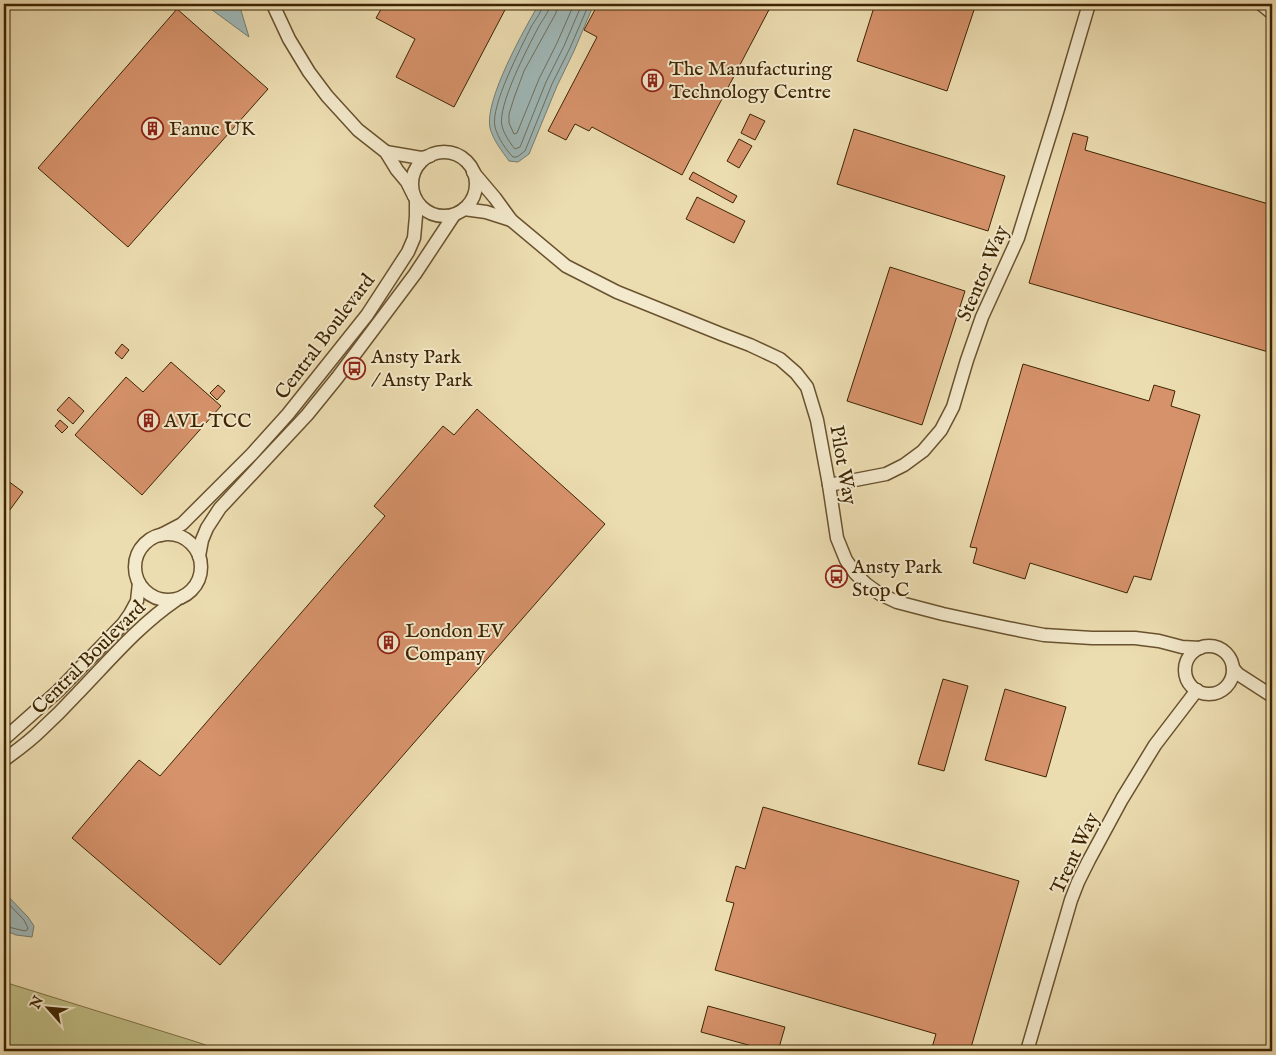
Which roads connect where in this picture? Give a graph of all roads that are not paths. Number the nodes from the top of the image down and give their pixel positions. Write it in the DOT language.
graph roads {
  1 [pos="274,4"];
  2 [pos="1089,4"];
  3 [pos="1261,4"];
  4 [pos="1272,13"];
  5 [pos="386,152"];
  6 [pos="435,154"];
  7 [pos="473,172"];
  8 [pos="415,198"];
  9 [pos="459,212"];
  10 [pos="511,220"];
  11 [pos="829,485"];
  12 [pos="161,535"];
  13 [pos="199,556"];
  14 [pos="139,584"];
  15 [pos="176,600"];
  16 [pos="1159,641"];
  17 [pos="1200,648"];
  18 [pos="1233,668"];
  19 [pos="1185,670"];
  20 [pos="1226,686"];
  21 [pos="1197,690"];
  22 [pos="1268,693"];
  23 [pos="4,739"];
  24 [pos="4,760"];
  25 [pos="1027,1051"];
  1 -- 5 [label="street"];
  2 -- 11 [label="street, Stentor Way"];
  3 -- 4 [label="street"];
  5 -- 6 [label="street"];
  5 -- 8 [label="street"];
  6 -- 7 [label="street"];
  6 -- 8 [label="street"];
  7 -- 9 [label="street"];
  7 -- 10 [label="street, Pilot Way"];
  8 -- 9 [label="street"];
  8 -- 12 [label="street, Central Boulevard"];
  9 -- 10 [label="street, Pilot Way"];
  9 -- 13 [label="street, Central Boulevard"];
  10 -- 11 [label="street, Pilot Way"];
  11 -- 16 [label="street, Pilot Way"];
  12 -- 13 [label="street"];
  12 -- 14 [label="street"];
  13 -- 15 [label="street"];
  14 -- 15 [label="street"];
  14 -- 23 [label="street, Central Boulevard"];
  15 -- 24 [label="street, Central Boulevard"];
  16 -- 17 [label="street, Pilot Way"];
  16 -- 19 [label="street"];
  17 -- 18 [label="street"];
  17 -- 19 [label="street"];
  18 -- 20 [label="street"];
  18 -- 22 [label="street"];
  19 -- 21 [label="street"];
  20 -- 21 [label="street"];
  20 -- 22 [label="street"];
  21 -- 25 [label="street, Trent Way"];
}
